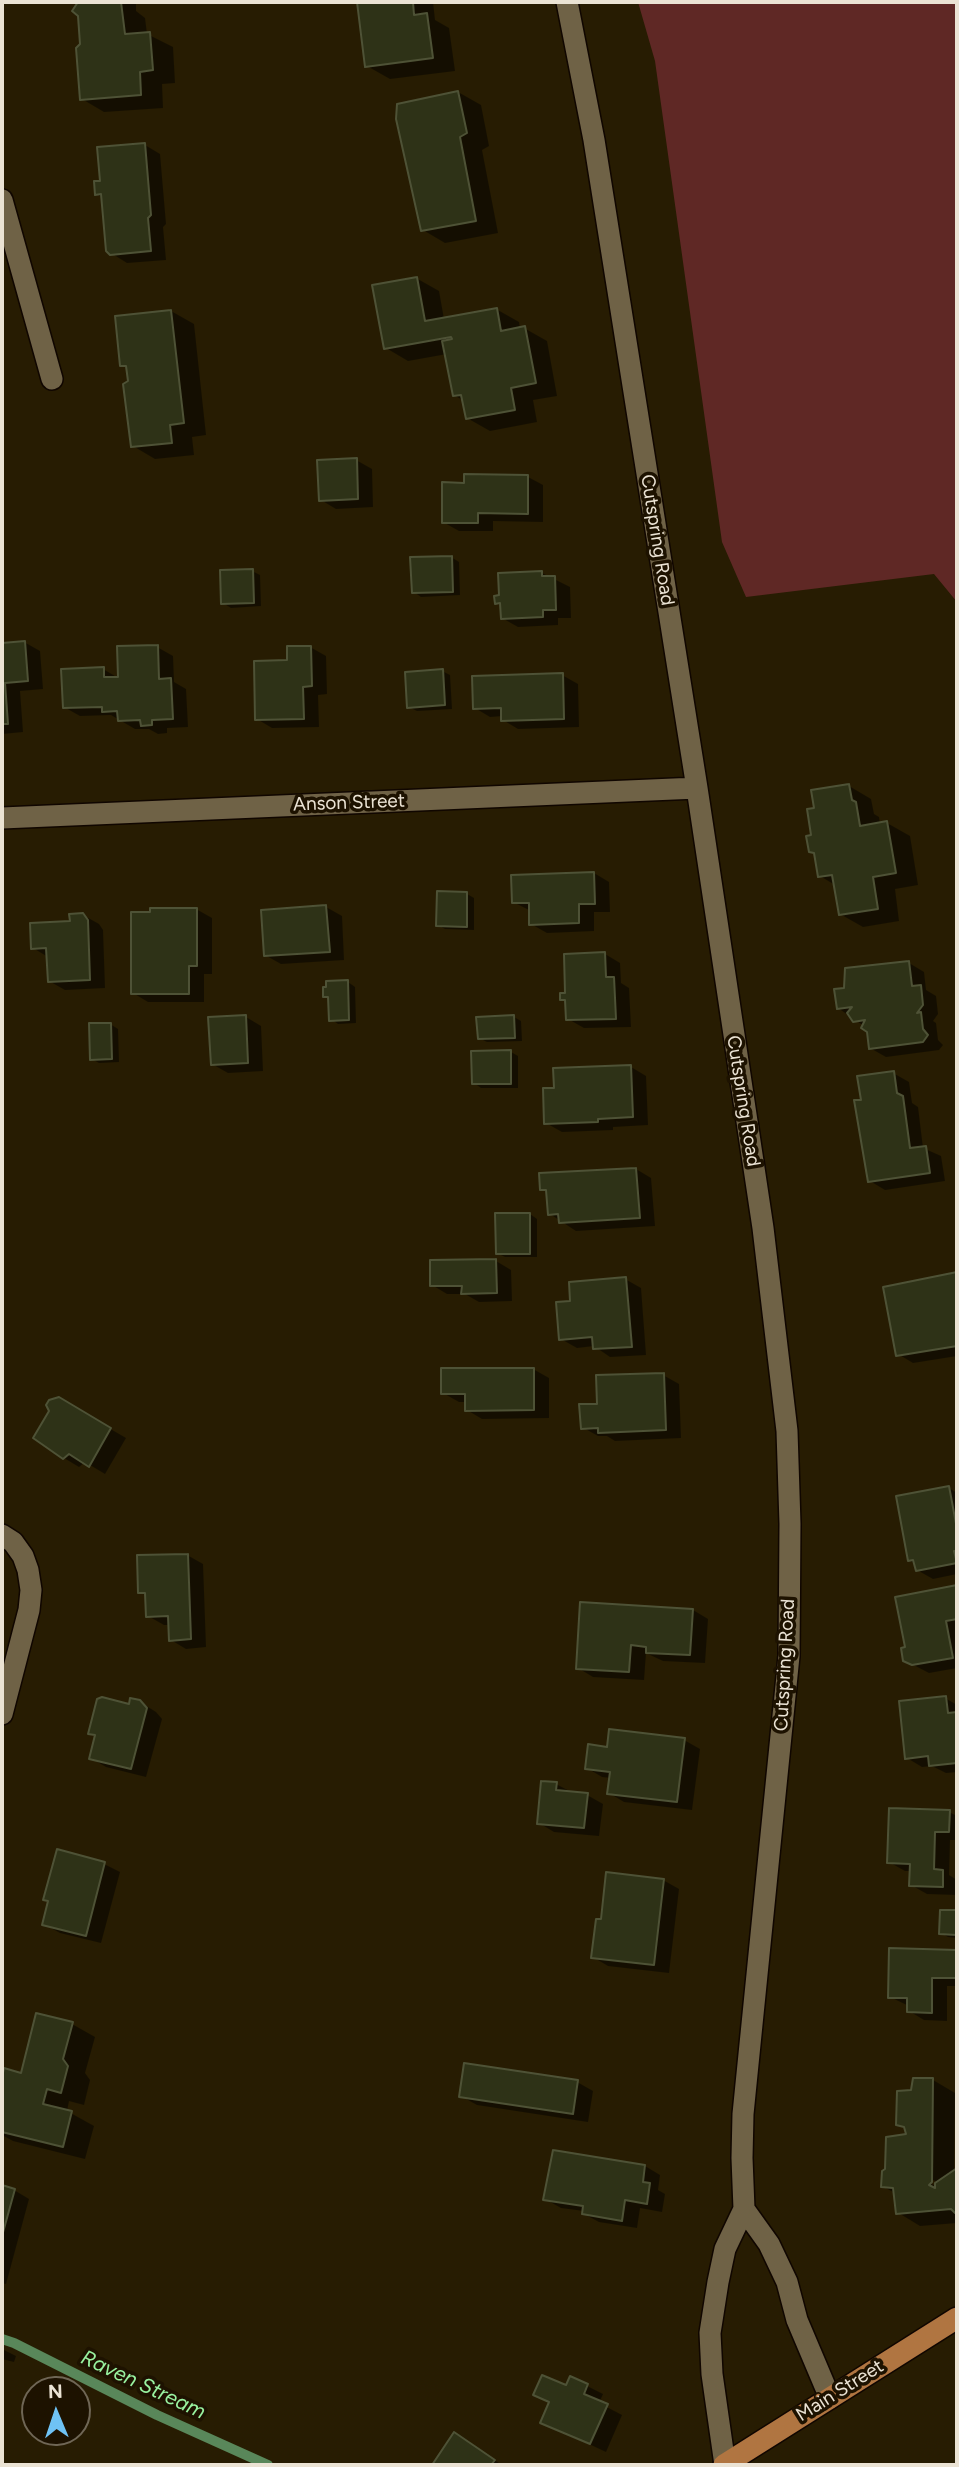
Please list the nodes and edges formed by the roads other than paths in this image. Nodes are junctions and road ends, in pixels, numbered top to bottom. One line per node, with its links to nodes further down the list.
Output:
1 (567, 2): 4 (street, Cutspring Road)
2 (2, 200): 3 (street)
3 (52, 379)
4 (697, 788): 5 (street, Anson Street); 8 (street, Cutspring Road)
5 (2, 818)
6 (2, 1535): 7 (street)
7 (2, 1714)
8 (744, 2209): 10 (street); 11 (street, Cutspring Road)
9 (957, 2318): 10 (main road, Main Street)
10 (830, 2398): 11 (main road, Main Street)
11 (725, 2465)

